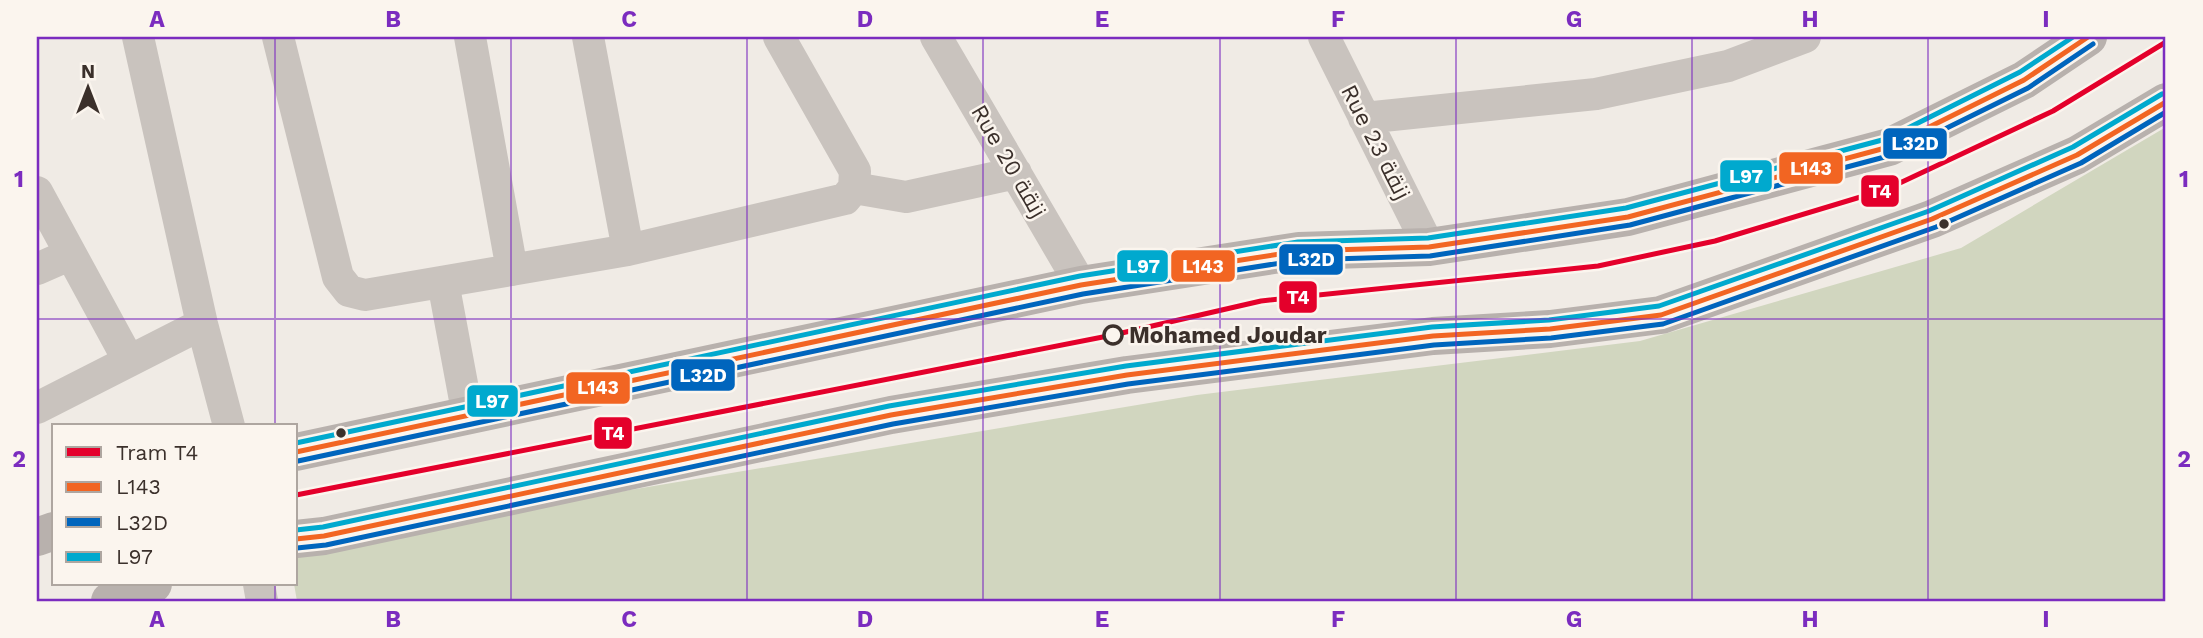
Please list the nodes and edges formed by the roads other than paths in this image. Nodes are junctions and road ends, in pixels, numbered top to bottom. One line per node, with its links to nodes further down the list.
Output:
1 (138, 37): 22 (street)
2 (278, 37): 20 (street)
3 (470, 37): 19 (street)
4 (588, 37): 16 (street)
5 (779, 37): 13 (street)
6 (936, 37): 12 (street, Rue 20 زنقة)
7 (1324, 37): 11 (street, Rue 23 زنقة)
8 (1805, 37): 11 (street)
9 (2088, 37): 15 (main road)
10 (2166, 102): 28 (main road)
11 (1364, 118): 15 (street, Rue 23 زنقة)
12 (1016, 173): 13 (street); 21 (street, Rue 20 زنقة)
13 (854, 188): 16 (street)
14 (37, 192): 17 (street)
15 (1429, 247): 21 (main road)
16 (628, 250): 19 (street)
17 (69, 255): 18 (street); 23 (street)
18 (37, 269)
19 (512, 270): 20 (street)
20 (443, 282): 25 (street)
21 (1082, 285): 25 (main road)
22 (202, 324): 23 (street); 26 (street)
23 (129, 361): 24 (street)
24 (37, 408)
25 (468, 416): 27 (main road)
26 (228, 424)
27 (298, 453)
28 (298, 539)
29 (148, 586): 30 (main road)
30 (110, 601)

